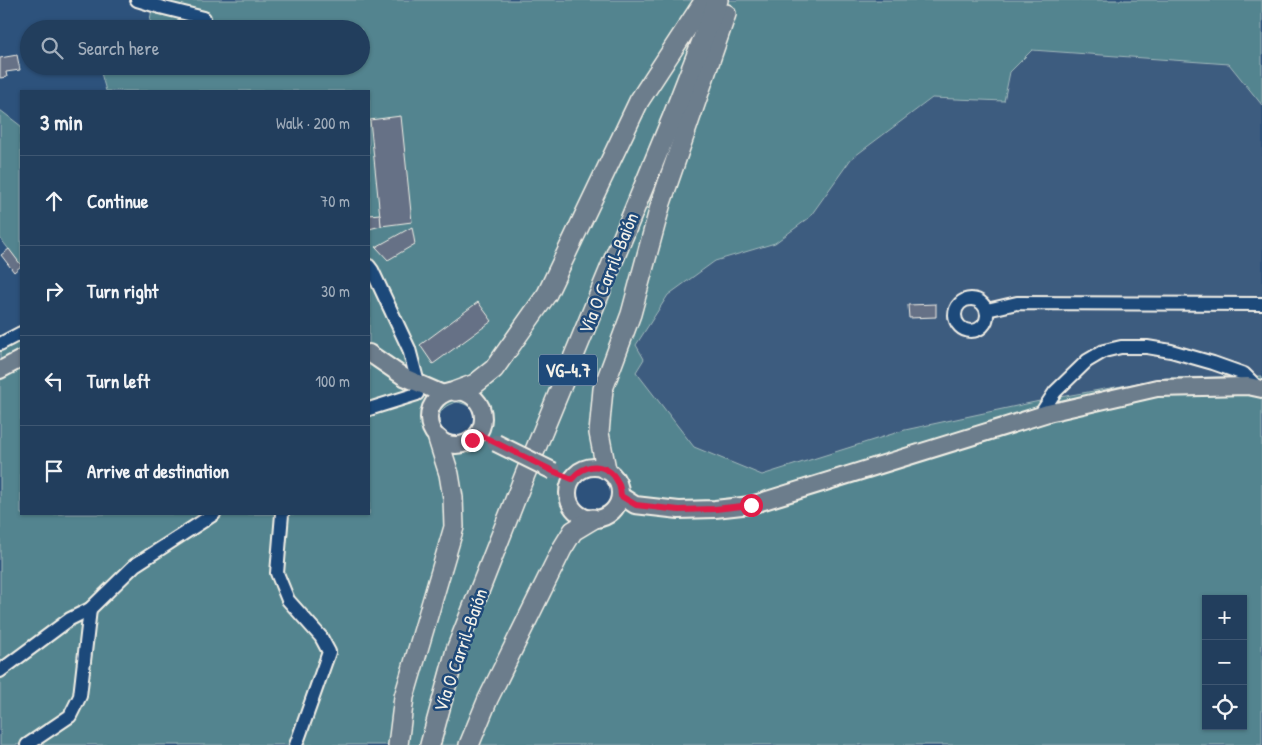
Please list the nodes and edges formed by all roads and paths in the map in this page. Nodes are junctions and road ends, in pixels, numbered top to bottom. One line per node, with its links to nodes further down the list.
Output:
1 (137, 0): 5 (street)
2 (704, 0): 16 (highway)
3 (718, 0): 33 (highway, Vía O Carril-Baión / VG-4.7)
4 (731, 0): 22 (highway)
5 (204, 18)
6 (370, 267): 14 (street)
7 (1262, 304): 8 (street)
8 (986, 310)
9 (20, 334): 10 (street)
10 (0, 344)
11 (370, 354): 14 (main road)
12 (20, 360): 13 (main road)
13 (0, 370)
14 (413, 384): 16 (main road); 17 (street); 19 (main road)
15 (1260, 388): 18 (main road); 18 (street)
16 (450, 393): 19 (main road); 20 (main road)
17 (370, 408)
18 (1040, 415): 24 (main road)
19 (429, 416): 21 (main road)
20 (478, 434): 21 (main road); 23 (main road, bridge)
21 (438, 439): 32 (highway)
22 (606, 469): 23 (main road); 24 (main road)
23 (572, 479): 27 (main road)
24 (621, 496): 27 (main road)
25 (212, 515): 28 (street)
26 (282, 515): 31 (street)
27 (593, 519): 34 (highway)
28 (90, 609): 29 (street); 30 (street)
29 (0, 671)
30 (27, 745)
31 (296, 745)
32 (398, 745)
33 (430, 745)
34 (469, 745)

